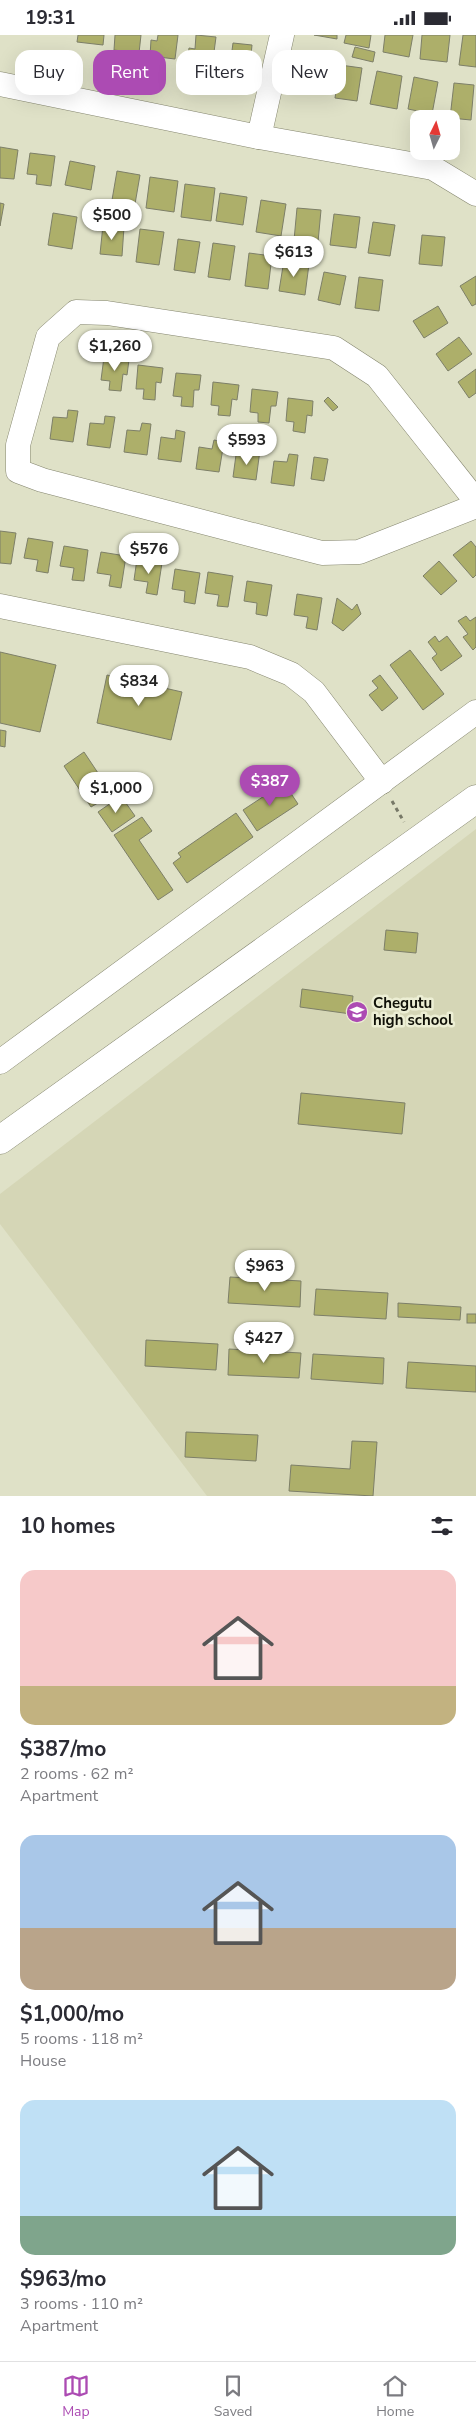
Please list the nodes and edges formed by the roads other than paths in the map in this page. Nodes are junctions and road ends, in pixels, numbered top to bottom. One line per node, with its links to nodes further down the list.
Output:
1 (282, 35): 3 (street)
2 (0, 84): 3 (street)
3 (259, 137): 4 (street)
4 (476, 194)
5 (476, 501): 6 (street)
6 (476, 506)
7 (0, 606): 9 (street)
8 (476, 712): 9 (street)
9 (382, 782): 11 (street)
10 (476, 799): 12 (street)
11 (0, 1062)
12 (0, 1140)

